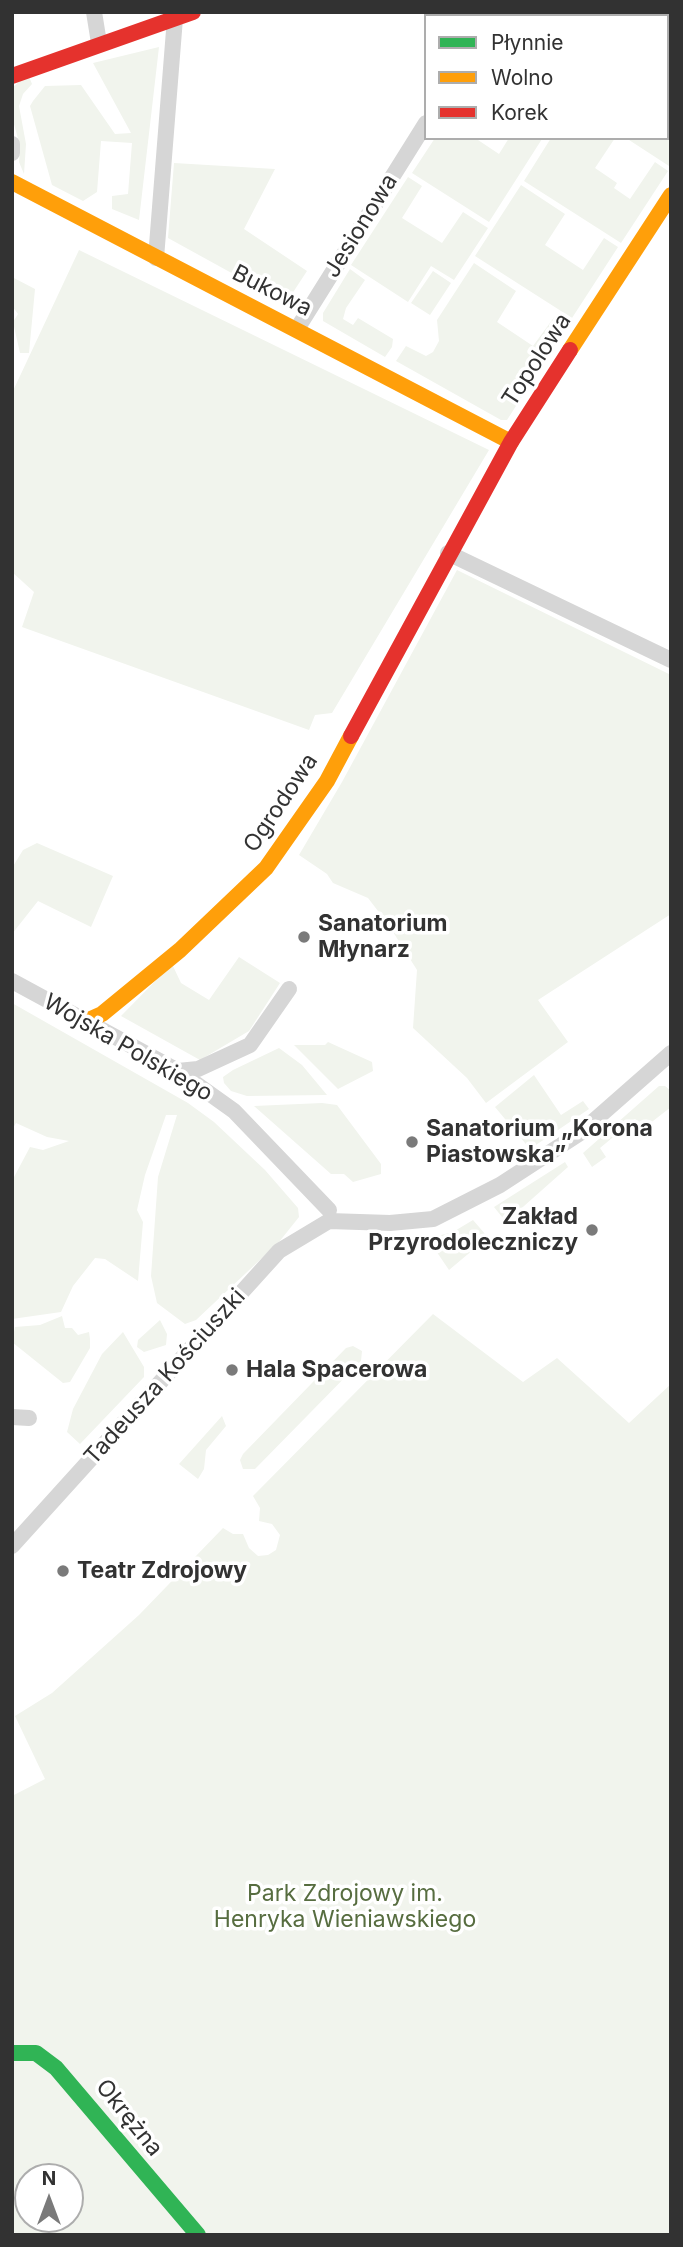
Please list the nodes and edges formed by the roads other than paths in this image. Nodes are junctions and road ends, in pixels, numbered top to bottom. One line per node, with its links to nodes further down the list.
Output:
1 (94, 12): 4 (street)
2 (193, 12): 3 (street)
3 (175, 18): 4 (street); 11 (street)
4 (99, 43): 5 (street)
5 (12, 76)
6 (424, 126): 12 (street, Jesionowa)
7 (12, 144): 8 (street)
8 (12, 153)
9 (12, 182): 11 (street, Bukowa)
10 (671, 195): 13 (street, Topolowa)
11 (156, 258): 12 (street, Bukowa)
12 (297, 329): 13 (street, Bukowa)
13 (511, 442): 14 (street, Topolowa)
14 (448, 553): 15 (street); 18 (street, Ogrodowa)
15 (671, 660)
16 (12, 981): 18 (street, Wojska Polskiego)
17 (289, 989): 20 (street)
18 (84, 1022): 20 (street, Wojska Polskiego)
19 (671, 1053): 21 (street)
20 (178, 1071): 21 (street, Wojska Polskiego)
21 (333, 1217): 24 (street, Tadeusza Kościuszki)
22 (12, 1417): 23 (street)
23 (29, 1418)
24 (12, 1546)
25 (12, 2053): 26 (street, Okrężna)
26 (198, 2235)

